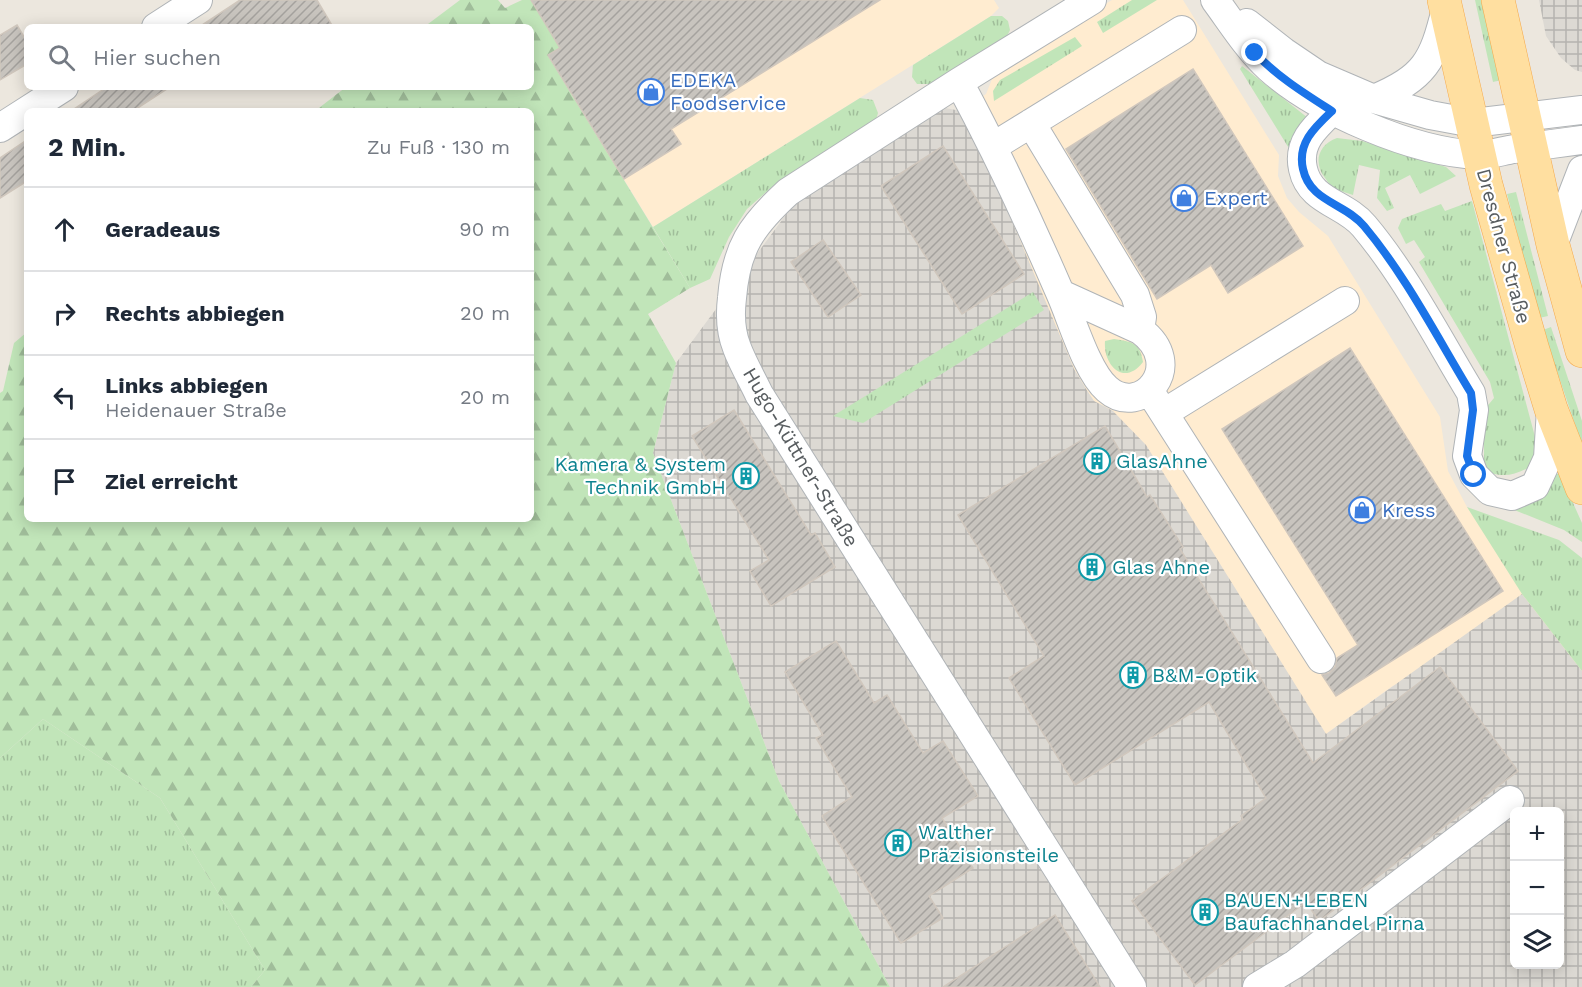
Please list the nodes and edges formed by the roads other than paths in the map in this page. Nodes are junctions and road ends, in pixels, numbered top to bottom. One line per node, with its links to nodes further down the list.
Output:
1 (198, 0): 7 (street)
2 (1092, 0): 9 (street, Hugo-Küttner-Straße)
3 (1215, 0): 14 (street)
4 (1221, 0): 11 (street)
5 (1498, 0): 19 (main road)
6 (1445, 5): 11 (street); 17 (main road, Dresdner Straße)
7 (161, 24)
8 (1182, 30): 16 (street)
9 (959, 82): 21 (street); 35 (street, Hugo-Küttner-Straße)
10 (59, 90): 12 (street)
11 (1374, 99): 17 (street)
12 (31, 108)
13 (1582, 110): 19 (street)
14 (1332, 111): 22 (street); 30 (street)
15 (24, 113): 18 (street)
16 (1031, 123): 21 (street); 27 (street)
17 (1473, 123): 19 (street); 22 (main road, Dresdner Straße)
18 (0, 128)
19 (1528, 131): 20 (street); 22 (street); 24 (main road)
20 (1582, 140)
21 (994, 146): 25 (street)
22 (1480, 155): 30 (main road, Dresdner Straße)
23 (1582, 170): 24 (street)
24 (1553, 245): 28 (main road)
25 (1061, 294): 27 (street); 29 (street)
26 (1345, 301): 31 (street)
27 (1140, 330): 29 (street)
28 (1582, 351)
29 (1149, 390): 31 (street)
30 (1551, 409): 32 (main road, Dresdner Straße)
31 (1164, 414): 33 (street)
32 (1582, 488)
33 (1321, 659)
34 (1510, 800): 36 (street)
35 (1132, 987)
36 (1257, 987)

